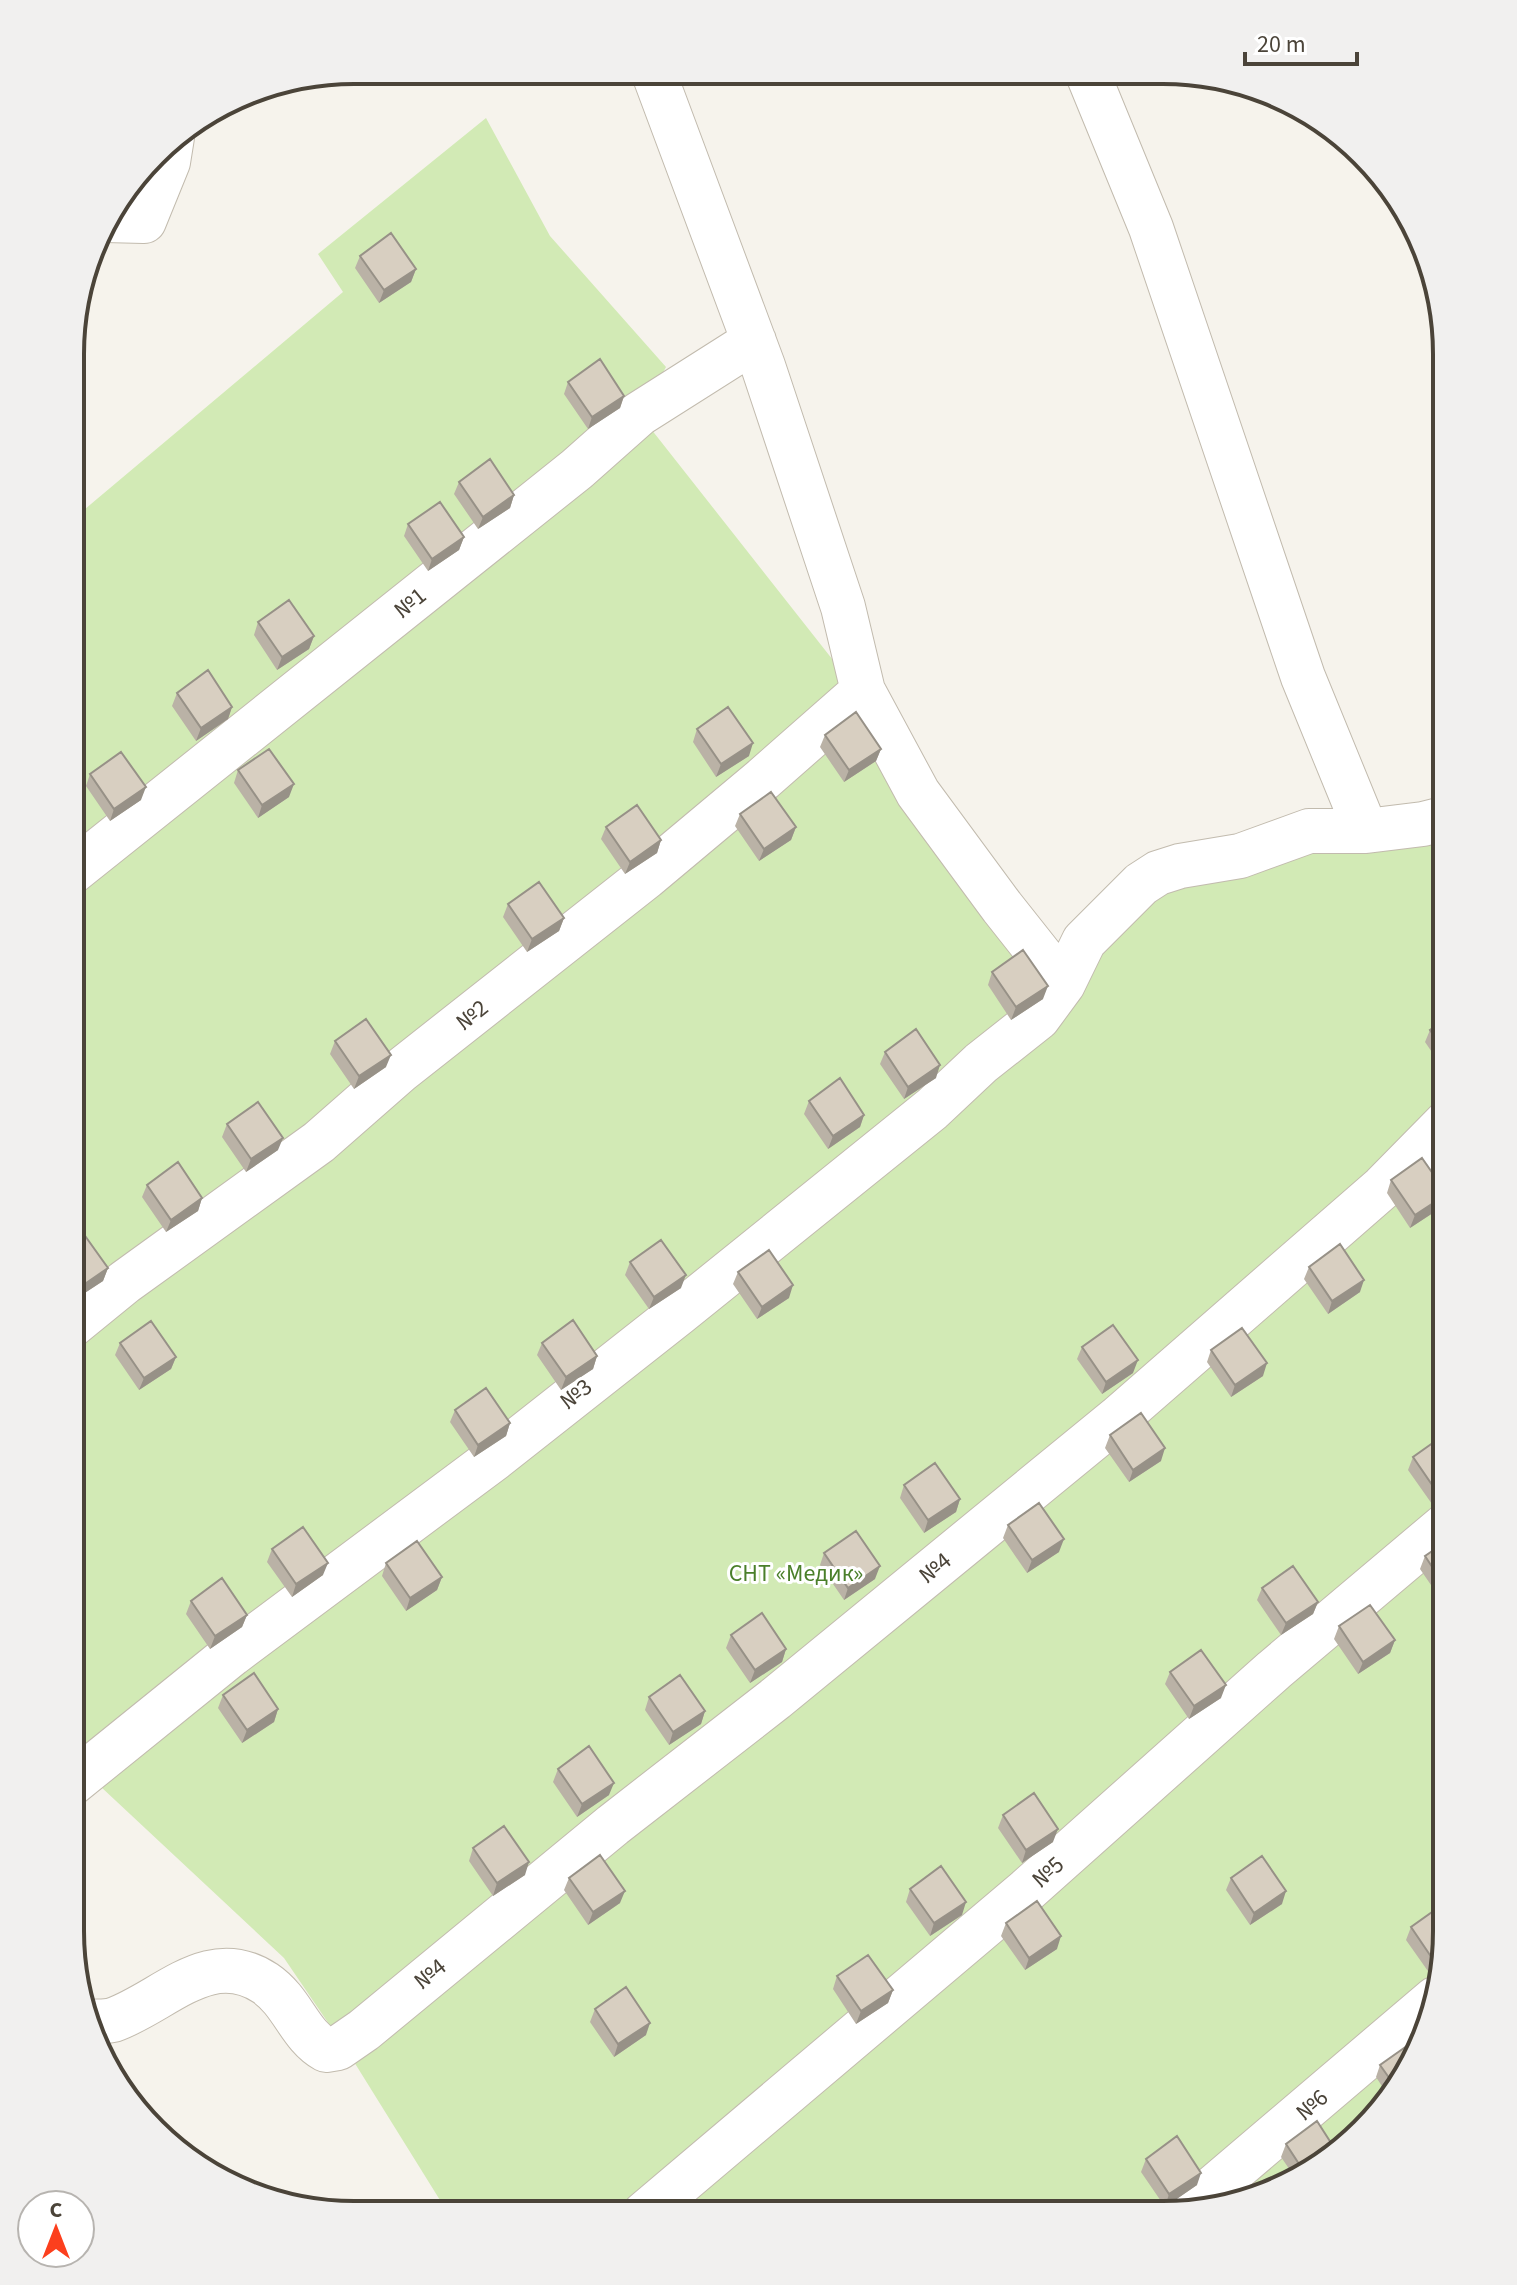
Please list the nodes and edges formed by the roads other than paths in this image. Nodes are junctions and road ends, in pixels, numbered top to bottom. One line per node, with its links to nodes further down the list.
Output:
1 (1092, 84): 8 (street)
2 (658, 85): 5 (street)
3 (169, 158): 4 (street)
4 (119, 220)
5 (754, 341): 6 (street); 9 (street, №1)
6 (863, 691): 10 (street); 12 (street, №2)
7 (1433, 822): 8 (street, №3)
8 (1366, 831): 10 (street, №3)
9 (84, 862)
10 (1060, 988): 14 (street, №3)
11 (1433, 1137): 16 (street, №4)
12 (84, 1315)
13 (1432, 1536): 18 (street, №5)
14 (84, 1773)
15 (1420, 2012): 17 (street, №6)
16 (100, 2021)
17 (1200, 2199)
18 (659, 2201)

